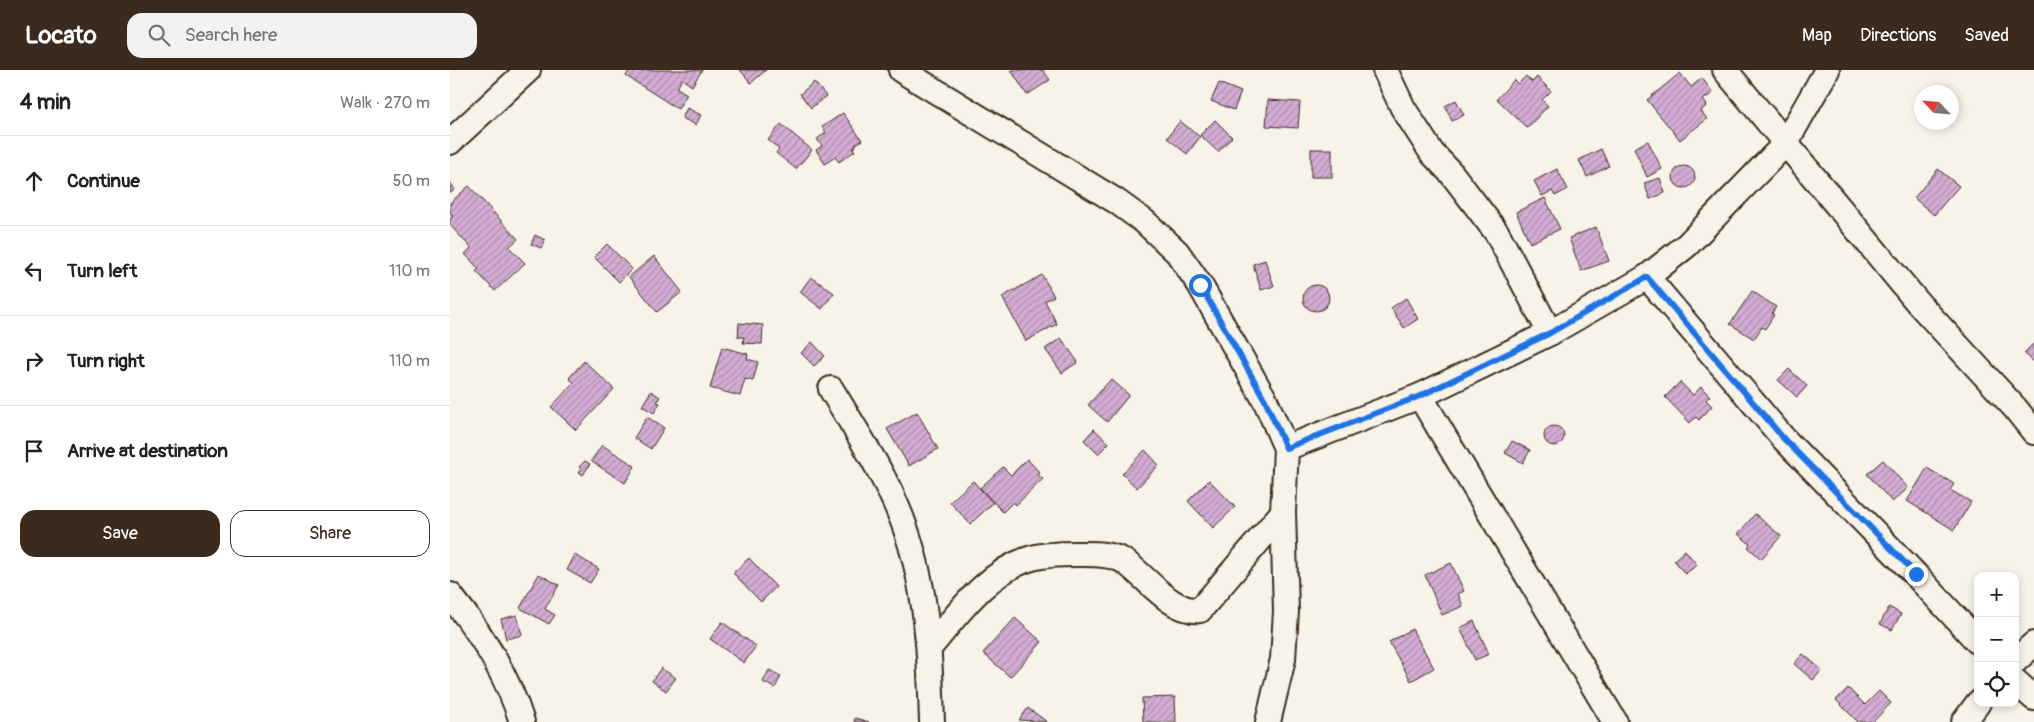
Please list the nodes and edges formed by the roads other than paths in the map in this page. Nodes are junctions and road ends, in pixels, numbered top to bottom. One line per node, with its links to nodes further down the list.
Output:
1 (528, 70): 6 (street)
2 (901, 70): 13 (street)
3 (1385, 70): 9 (street)
4 (1725, 70): 7 (street)
5 (1827, 70): 7 (street)
6 (450, 142)
7 (1784, 144): 8 (street); 12 (street)
8 (1647, 277): 9 (street); 16 (street)
9 (1550, 333): 11 (street)
10 (830, 389): 18 (street)
11 (1420, 396): 13 (street); 26 (street)
12 (2034, 432)
13 (1286, 448): 14 (street)
14 (1283, 512): 18 (street); 25 (street)
15 (450, 596): 23 (street)
16 (1974, 638)
17 (2034, 644): 19 (street)
18 (930, 647): 24 (street)
19 (2019, 657)
20 (2019, 685): 21 (street)
21 (2034, 698)
22 (1975, 707): 27 (street)
23 (522, 722)
24 (932, 722)
25 (1268, 722)
26 (1615, 722)
27 (1964, 722)

